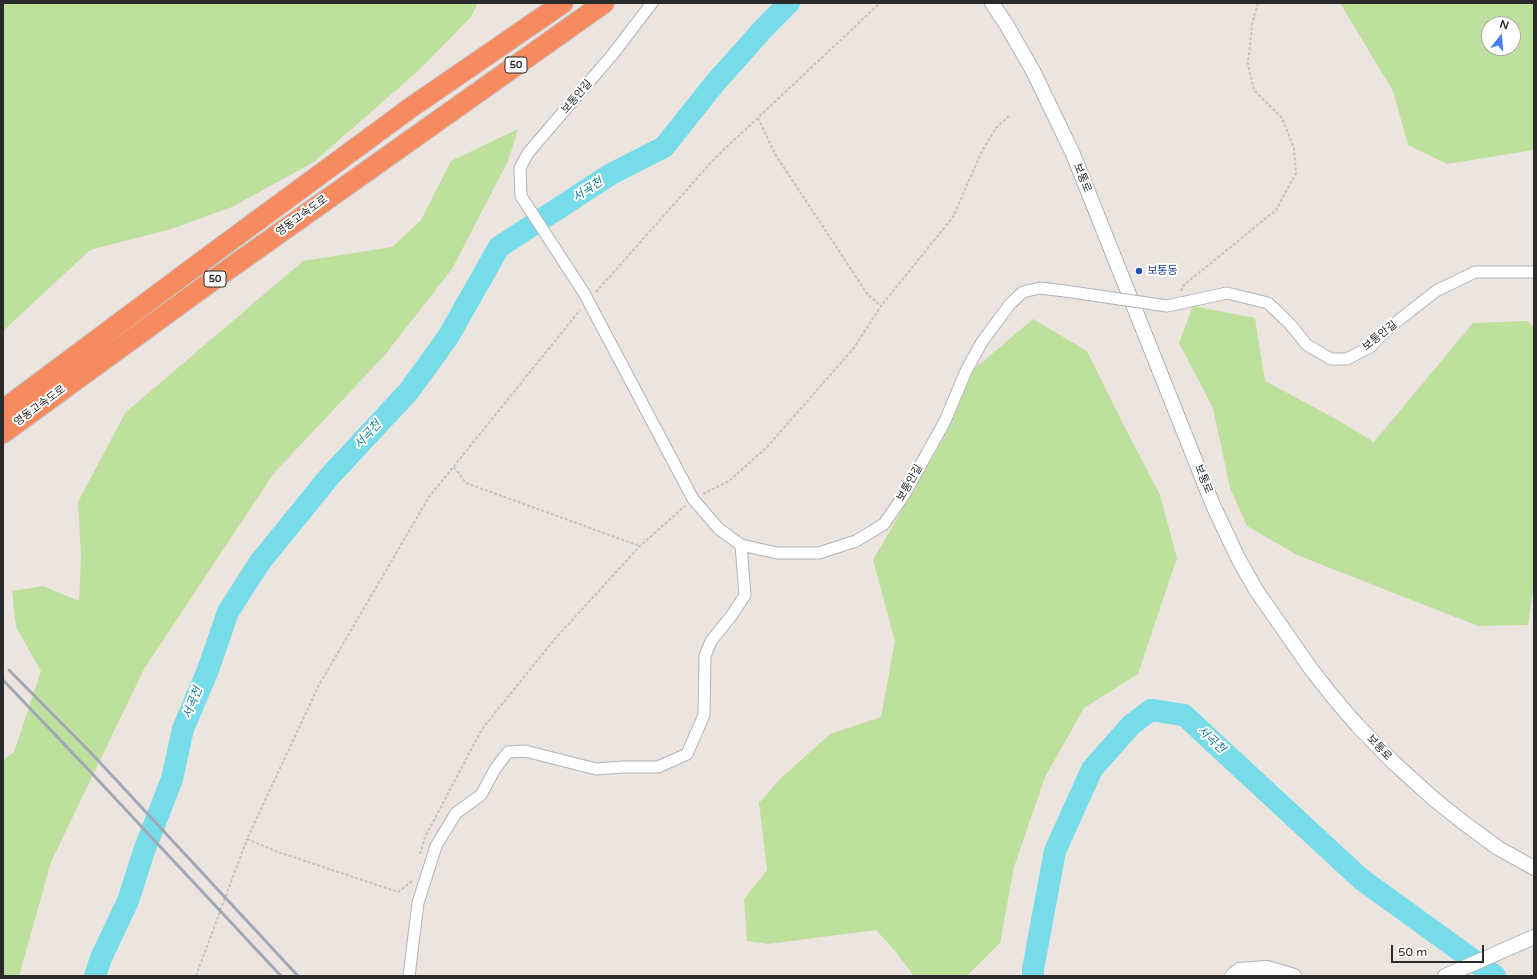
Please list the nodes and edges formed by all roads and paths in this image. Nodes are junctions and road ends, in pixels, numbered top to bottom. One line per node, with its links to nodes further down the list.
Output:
1 (563, 3): 13 (highway, 영동고속도로 / 50)
2 (604, 3): 14 (highway, 영동고속도로 / 50)
3 (652, 3): 10 (street, 보통안길)
4 (880, 3): 8 (path)
5 (992, 3): 21 (street, 보통로)
6 (1258, 3): 11 (path)
7 (1010, 114): 12 (path)
8 (758, 118): 10 (path); 12 (path)
9 (1534, 272): 11 (street, 보통안길)
10 (586, 297): 15 (path); 16 (street, 보통안길)
11 (1172, 304): 17 (street, 보통안길, bridge)
12 (881, 306): 16 (path)
13 (3, 410)
14 (3, 433)
15 (454, 467): 18 (path); 19 (path)
16 (693, 499): 17 (street, 보통안길); 18 (path)
17 (741, 545): 25 (street)
18 (640, 546): 20 (path)
19 (247, 839): 22 (path); 24 (path)
20 (418, 860)
21 (1534, 868)
22 (413, 875)
23 (1534, 937): 28 (street)
24 (196, 976)
25 (409, 976)
26 (1232, 976): 27 (street)
27 (1294, 976)
28 (1445, 976)

